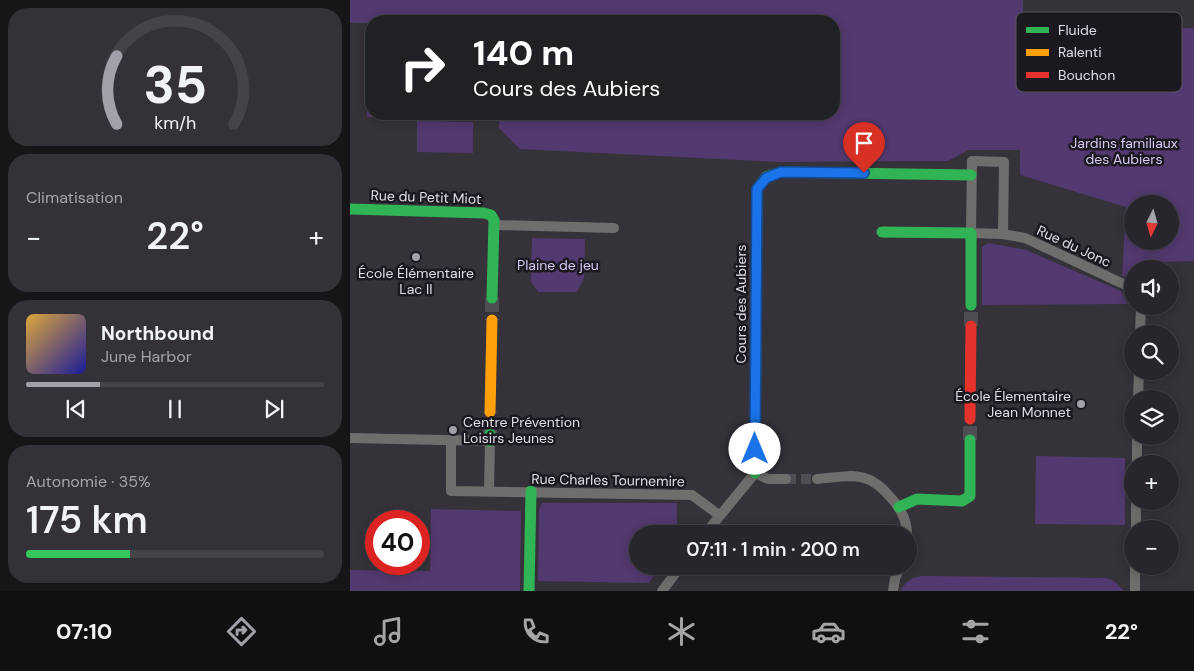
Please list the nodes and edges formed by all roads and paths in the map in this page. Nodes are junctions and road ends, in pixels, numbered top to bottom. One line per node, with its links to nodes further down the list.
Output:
1 (971, 175): 6 (street); 7 (street); 18 (street, Cours des Aubiers)
2 (350, 209): 3 (street, Rue du Petit Miot)
3 (494, 225): 4 (street); 9 (street)
4 (614, 228)
5 (882, 232): 6 (street)
6 (971, 233): 7 (street, Rue du Jonc); 10 (street)
7 (1003, 234): 8 (street, Rue du Jonc)
8 (1124, 284)
9 (492, 298)
10 (971, 305)
11 (492, 320): 13 (street)
12 (971, 326): 14 (street)
13 (490, 412)
14 (970, 419)
15 (350, 438): 16 (street)
16 (451, 440): 21 (street, Rue Charles Tournemire); 21 (street)
17 (970, 440): 23 (street)
18 (755, 473): 19 (street); 24 (street)
19 (786, 479)
20 (818, 479): 23 (street)
21 (489, 491): 22 (street, Rue Charles Tournemire)
22 (531, 492): 24 (street, Rue Charles Tournemire); 30 (street)
23 (899, 507): 26 (street)
24 (719, 515): 25 (street)
25 (712, 525)
26 (907, 525)
27 (674, 575): 31 (street)
28 (897, 575): 32 (street)
29 (1135, 575): 33 (street)
30 (529, 591)
31 (662, 591)
32 (892, 591)
33 (1135, 591)

